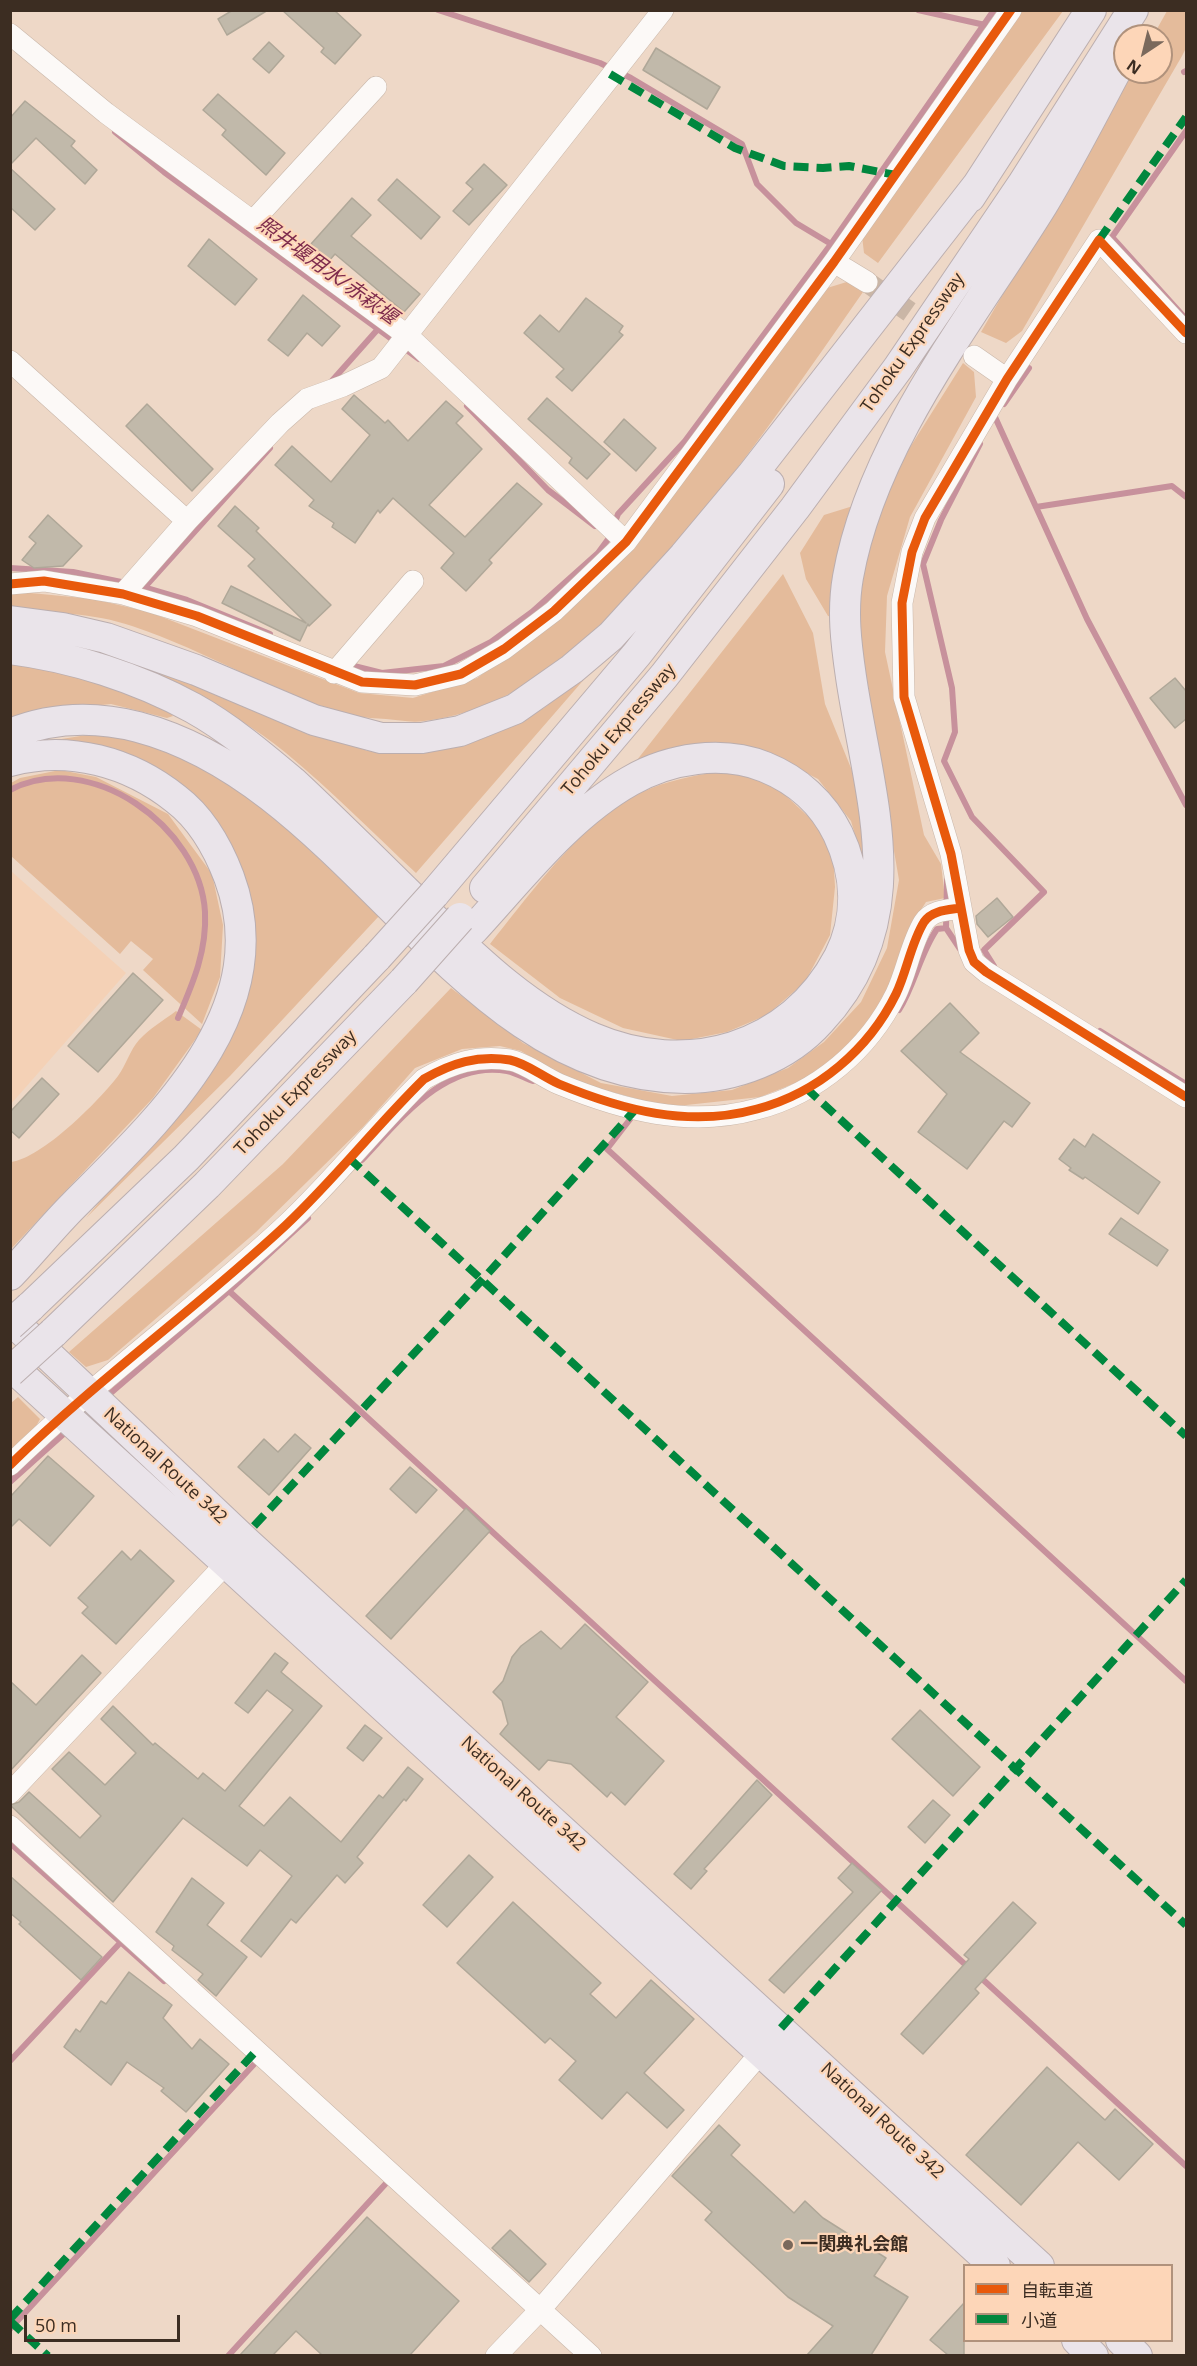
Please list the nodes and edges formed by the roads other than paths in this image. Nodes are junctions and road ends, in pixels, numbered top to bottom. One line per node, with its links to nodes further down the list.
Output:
1 (663, 10): 15 (street)
2 (1011, 10): 12 (street)
3 (1091, 10): 10 (highway, Tohoku Expressway)
4 (1133, 10): 30 (highway, Tohoku Expressway)
5 (1148, 10): 6 (highway)
6 (1141, 24)
7 (10, 34): 11 (street)
8 (1113, 76): 27 (highway)
9 (376, 87): 11 (street)
10 (980, 182): 24 (highway); 33 (highway, Tohoku Expressway, bridge)
11 (253, 221): 15 (street)
12 (834, 262): 13 (street); 20 (street)
13 (867, 282)
14 (1186, 333): 18 (street)
15 (408, 336): 19 (street); 20 (street)
16 (974, 356): 18 (street)
17 (10, 361): 19 (street)
18 (1007, 379): 29 (street)
19 (187, 521): 23 (street)
20 (627, 542): 26 (street)
21 (413, 581): 26 (street)
22 (10, 584): 23 (street)
23 (123, 594): 26 (street)
24 (10, 621)
25 (10, 650): 30 (highway)
26 (334, 673)
27 (10, 734)
28 (10, 761): 32 (highway)
29 (961, 908): 31 (street); 36 (street)
30 (467, 924): 35 (highway, Tohoku Expressway, bridge)
31 (1186, 1097)
32 (10, 1275)
33 (17, 1317): 36 (highway, National Route 342)
34 (10, 1365): 37 (highway, National Route 342)
35 (10, 1372)
36 (87, 1392): 37 (street); 39 (highway, National Route 342)
37 (64, 1413): 38 (street); 40 (highway, National Route 342)
38 (10, 1465)
39 (246, 1542): 40 (street); 43 (highway, National Route 342)
40 (226, 1563): 41 (street); 44 (highway, National Route 342)
41 (10, 1793)
42 (10, 1826): 47 (street)
43 (781, 2028): 44 (street); 46 (highway, National Route 342)
44 (763, 2052): 45 (highway, National Route 342); 47 (street)
45 (994, 2264)
46 (1038, 2264)
47 (540, 2310): 50 (street); 51 (street)
48 (1079, 2342): 52 (highway)
49 (1123, 2342): 53 (highway)
50 (496, 2355)
51 (591, 2355)
52 (1093, 2355)
53 (1137, 2355)

